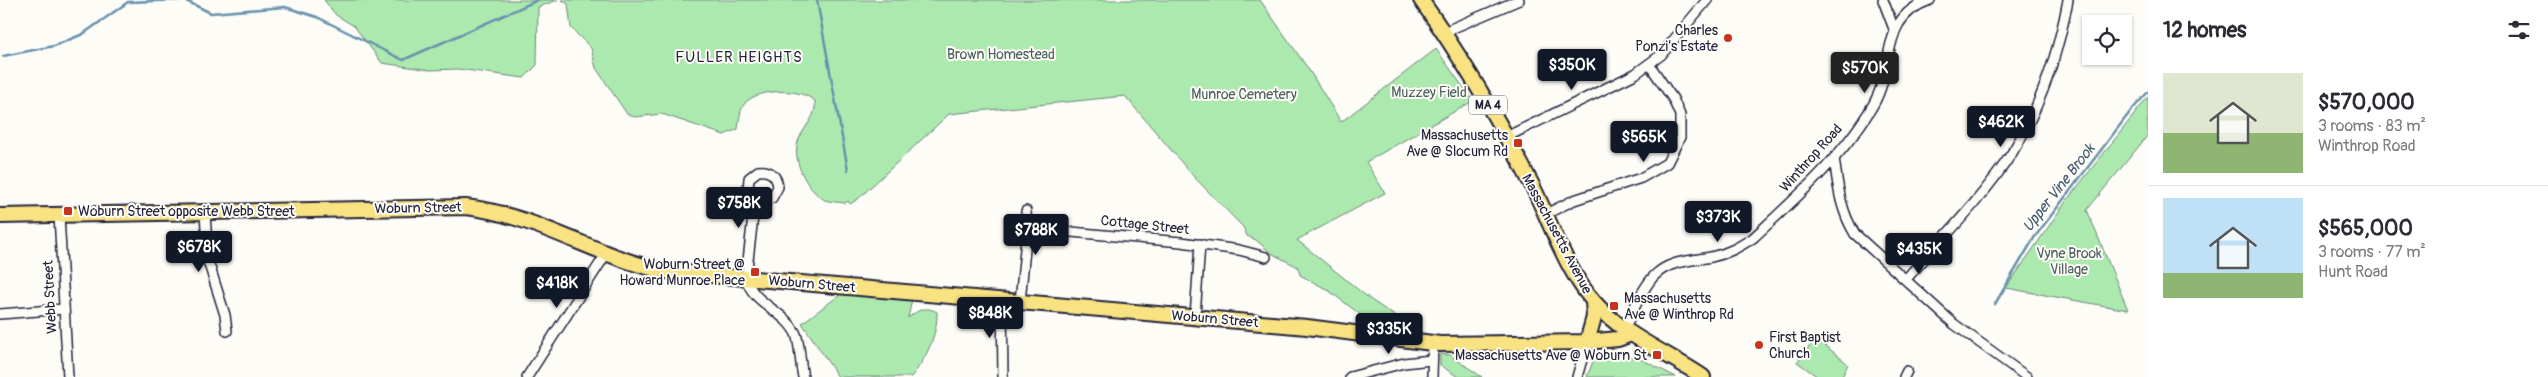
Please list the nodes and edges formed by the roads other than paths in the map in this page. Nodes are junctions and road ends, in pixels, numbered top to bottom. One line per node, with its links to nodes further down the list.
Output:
1 (1421, 0): 8 (main road, Massachusetts Avenue / MA 4)
2 (1519, 0): 8 (street)
3 (1707, 0): 9 (street)
4 (1883, 0): 7 (street)
5 (1930, 0): 7 (street)
6 (2068, 0): 23 (street)
7 (1894, 29): 11 (street, Winthrop Road)
8 (1445, 35): 10 (main road, Massachusetts Avenue / MA 4)
9 (1649, 64): 10 (street); 15 (street)
10 (1506, 137): 15 (main road, Massachusetts Avenue / MA 4)
11 (1834, 158): 23 (street); 31 (street, Winthrop Road)
12 (755, 199): 22 (street)
13 (1026, 210): 18 (street)
14 (205, 213): 16 (main road, Woburn Street); 20 (main road, Woburn Street); 30 (street)
15 (1546, 214): 25 (main road, Massachusetts Avenue / MA 4)
16 (60, 215): 17 (main road, Woburn Street); 27 (street, Webb Street)
17 (0, 216)
18 (1027, 228): 19 (street, Cottage Street); 26 (street)
19 (1200, 244): 21 (street, Cottage Street); 29 (street, Cottage Street)
20 (606, 254): 22 (main road, Woburn Street); 36 (street)
21 (1266, 257)
22 (746, 278): 24 (main road, Woburn Street); 37 (street)
23 (1906, 279): 43 (street)
24 (1002, 300): 26 (main road, Woburn Street); 38 (street)
25 (1593, 301): 31 (main road, Massachusetts Avenue / MA 4); 32 (main road)
26 (1020, 302): 29 (main road, Woburn Street)
27 (64, 309): 28 (street); 35 (street, Webb Street)
28 (0, 314)
29 (1195, 317): 33 (main road, Woburn Street)
30 (227, 331)
31 (1627, 331): 32 (main road, Woburn Street); 42 (main road, Massachusetts Avenue / MA 4)
32 (1587, 342): 33 (main road, Woburn Street); 41 (street)
33 (1433, 343): 34 (street)
34 (1431, 360): 39 (street); 40 (street)
35 (68, 377)
36 (528, 377)
37 (804, 377)
38 (1004, 377)
39 (1350, 377)
40 (1432, 377)
41 (1577, 377)
42 (1703, 377)
43 (2027, 377)

